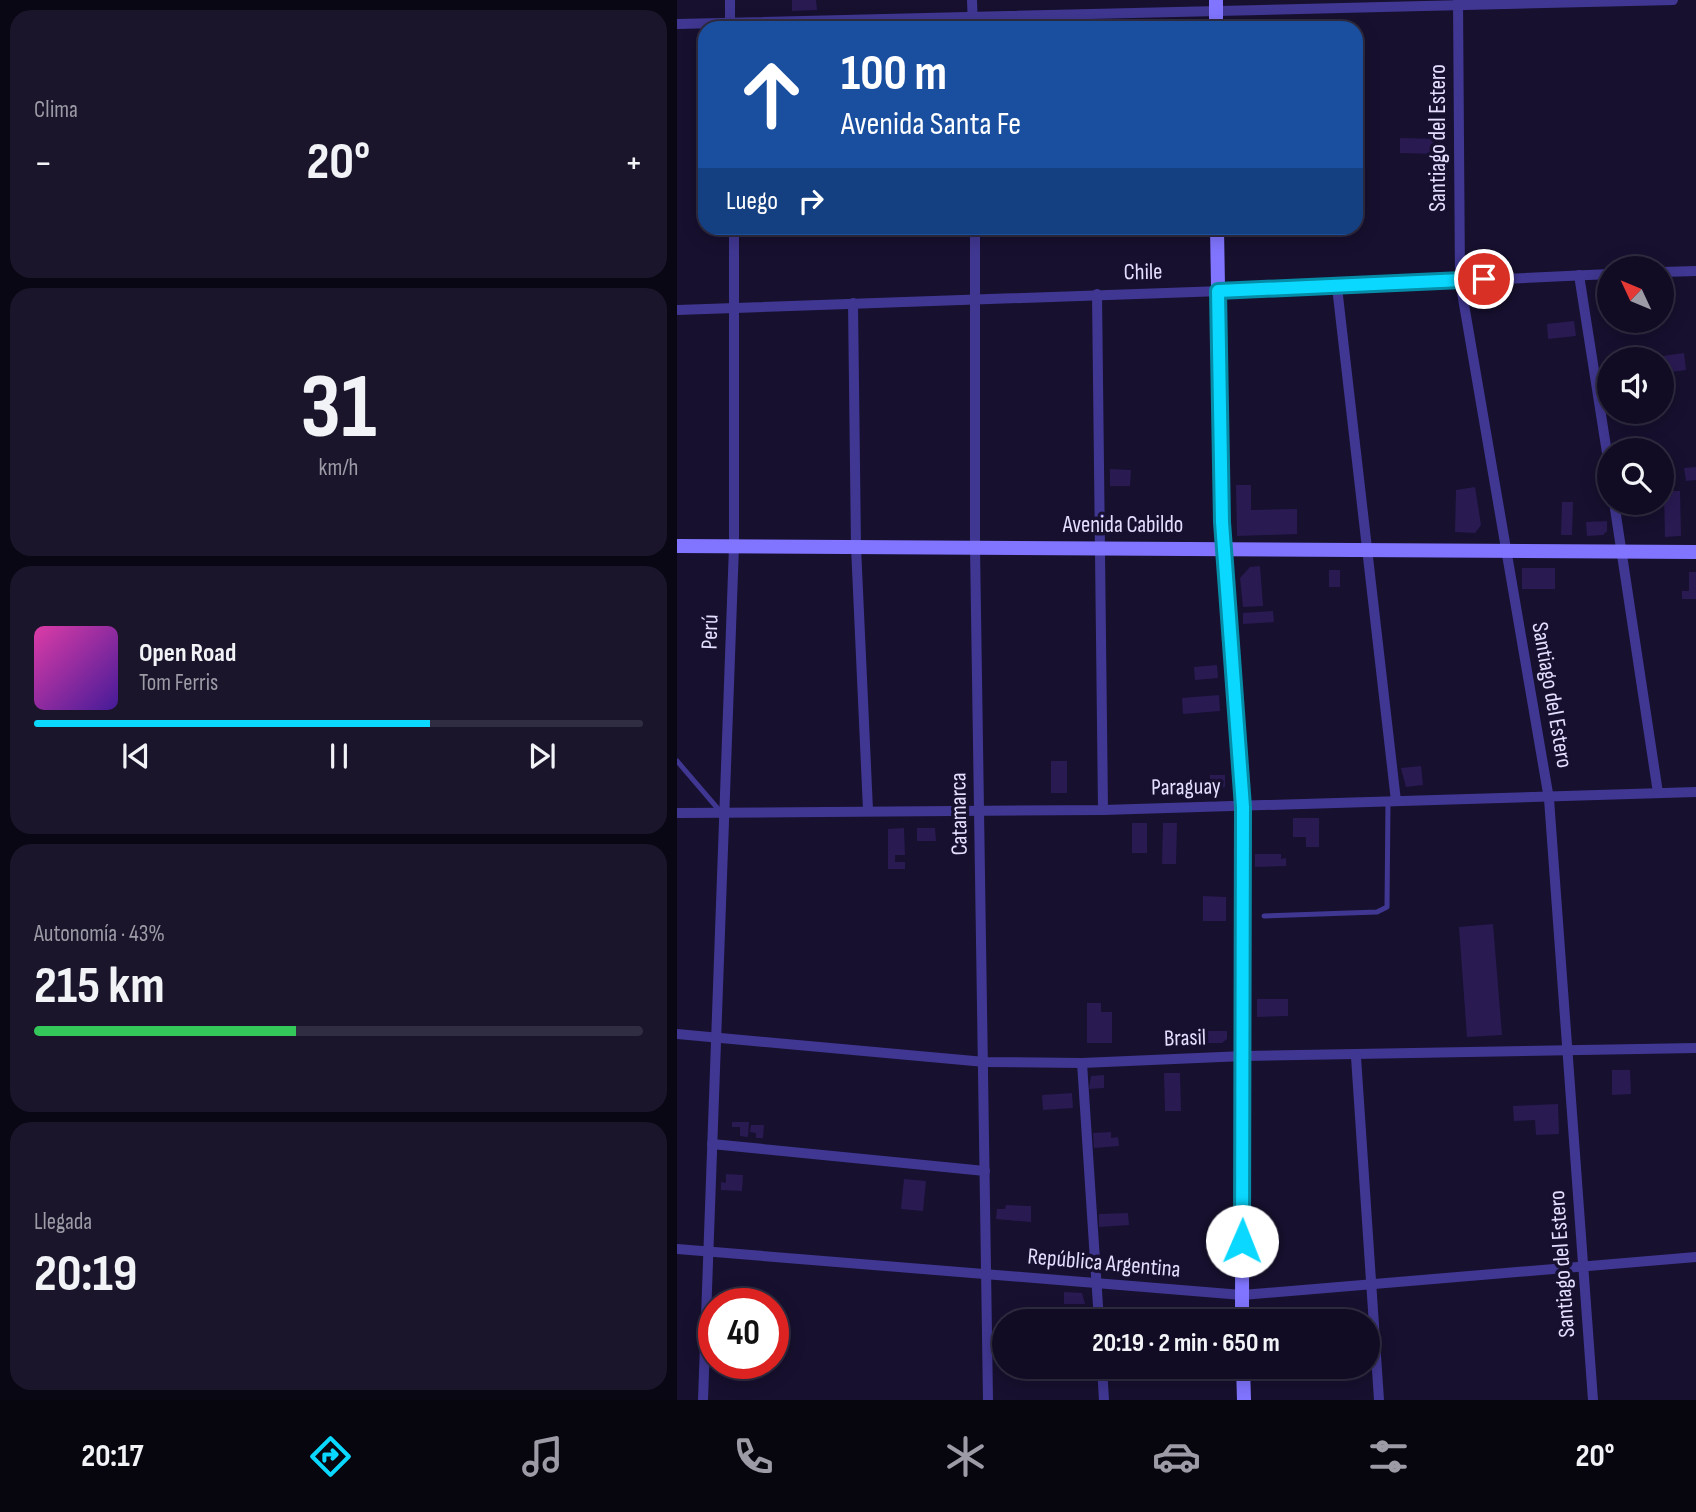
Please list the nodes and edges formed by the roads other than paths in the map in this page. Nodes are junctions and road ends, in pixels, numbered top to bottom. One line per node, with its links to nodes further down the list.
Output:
1 (730, 0): 6 (street)
2 (972, 0): 7 (street)
3 (1673, 0): 4 (street)
4 (1458, 2): 5 (street); 18 (street, Santiago del Estero)
5 (1216, 6): 8 (street)
6 (730, 21)
7 (973, 21)
8 (1014, 21)
9 (677, 24): 10 (street)
10 (698, 24)
11 (734, 235): 24 (street, Perú)
12 (975, 235): 22 (street, Catamarca)
13 (1217, 235): 20 (street)
14 (1696, 271): 15 (street)
15 (1675, 272)
16 (1597, 274): 17 (street, Chile)
17 (1579, 275): 18 (street, Chile); 26 (street)
18 (1460, 281): 19 (street, Chile); 35 (street, Santiago del Estero)
19 (1337, 287): 20 (street, Chile); 34 (street)
20 (1218, 291): 21 (street, Chile); 33 (street)
21 (1097, 294): 22 (street, Chile); 32 (street)
22 (975, 298): 23 (street, Chile); 31 (street, Catamarca)
23 (853, 303): 24 (street, Chile); 30 (street)
24 (736, 308): 25 (street, Chile); 29 (street, Perú)
25 (677, 310)
26 (1605, 438)
27 (1616, 515): 36 (street)
28 (677, 546): 29 (street, Avenida Cabildo)
29 (734, 546): 30 (street, Avenida Cabildo); 48 (street, Perú)
30 (856, 547): 31 (street, Avenida Cabildo); 44 (street)
31 (975, 547): 32 (street, Avenida Cabildo); 46 (street, Catamarca)
32 (1100, 548): 33 (street, Avenida Cabildo); 45 (street)
33 (1224, 548): 34 (street, Avenida Cabildo); 43 (street)
34 (1369, 548): 35 (street, Avenida Cabildo); 42 (street)
35 (1504, 549): 36 (street, Avenida Cabildo); 41 (street, Santiago del Estero)
36 (1622, 552): 37 (street, Avenida Cabildo); 40 (street)
37 (1696, 552)
38 (677, 761): 48 (lane)
39 (1696, 792): 40 (street, Paraguay)
40 (1658, 793): 41 (street, Paraguay)
41 (1549, 799): 42 (street, Paraguay); 53 (street, Santiago del Estero)
42 (1392, 802): 43 (street, Paraguay); 49 (lane)
43 (1243, 807): 45 (street, Paraguay); 54 (street)
44 (868, 810): 46 (street, Paraguay); 48 (street, Paraguay)
45 (1103, 810): 46 (street, Paraguay)
46 (980, 811): 56 (street, Catamarca)
47 (677, 813): 48 (street, Paraguay)
48 (724, 815): 51 (street, Perú)
49 (1264, 916)
50 (677, 1034): 51 (street, Brasil)
51 (716, 1038): 56 (street, Brasil); 58 (street, Perú)
52 (1696, 1048): 53 (street, Brasil)
53 (1568, 1050): 55 (street, Brasil); 63 (street, Santiago del Estero)
54 (1244, 1056): 55 (street, Brasil); 57 (street, Brasil); 67 (street)
55 (1356, 1057): 66 (street)
56 (985, 1062): 57 (street, Brasil); 59 (street, Catamarca)
57 (1082, 1063): 65 (street)
58 (712, 1144): 59 (street); 61 (street, Perú)
59 (985, 1171): 64 (street, Catamarca)
60 (677, 1249): 61 (street, República Argentina)
61 (709, 1252): 64 (street, República Argentina); 72 (street, Perú)
62 (1696, 1257): 63 (street, República Argentina)
63 (1583, 1266): 66 (street, República Argentina); 77 (street, Santiago del Estero)
64 (986, 1274): 65 (street, República Argentina); 73 (street, Catamarca)
65 (1097, 1284): 67 (street, República Argentina); 68 (street)
66 (1371, 1285): 67 (street, República Argentina); 76 (street)
67 (1242, 1295): 69 (street)
68 (1098, 1309)
69 (1242, 1309)
70 (1103, 1379): 74 (street)
71 (1243, 1379): 75 (street)
72 (703, 1400)
73 (988, 1400)
74 (1104, 1400)
75 (1244, 1400)
76 (1379, 1400)
77 (1593, 1400)

